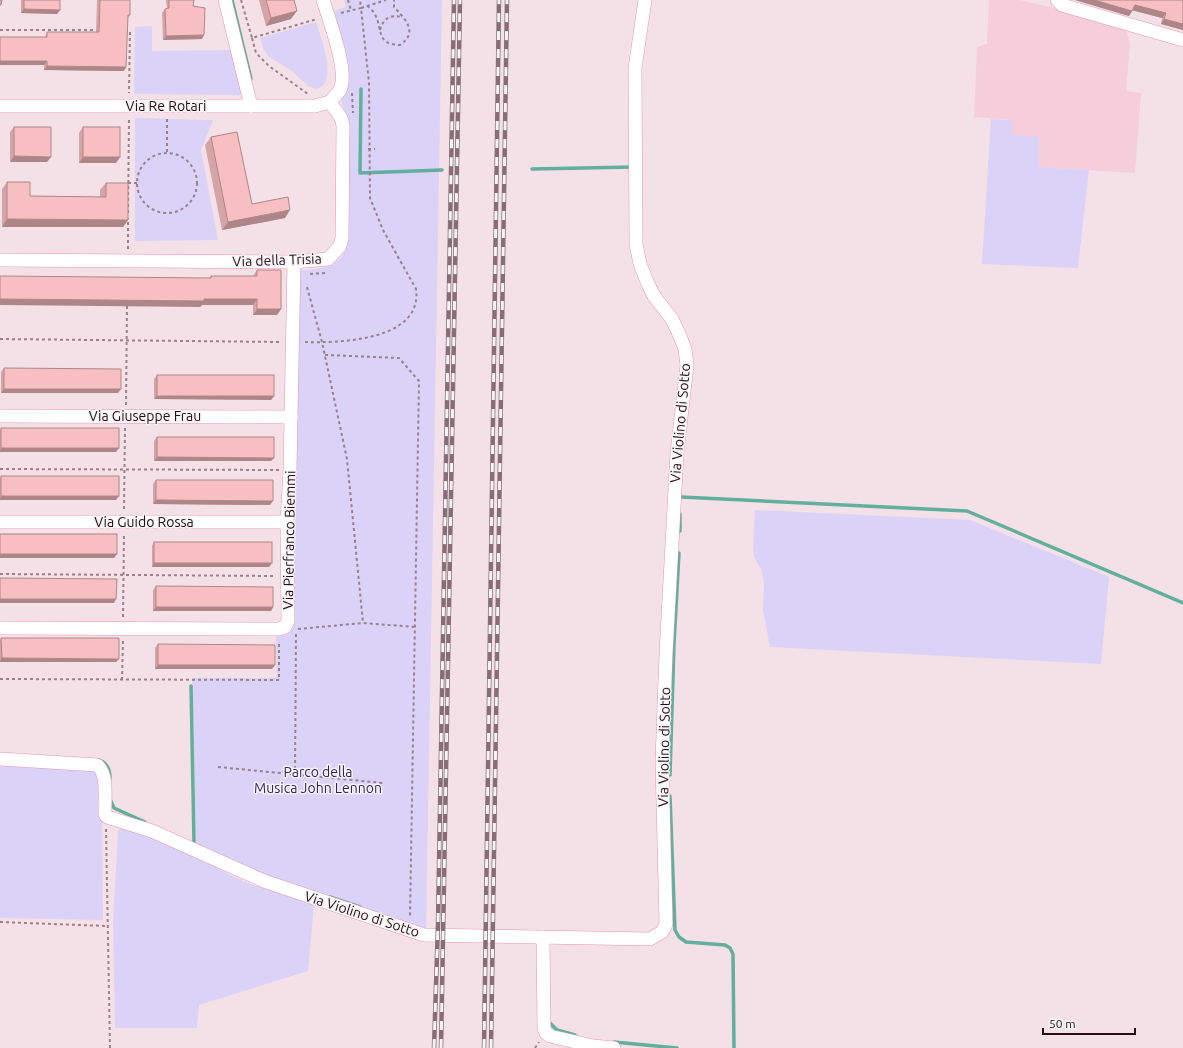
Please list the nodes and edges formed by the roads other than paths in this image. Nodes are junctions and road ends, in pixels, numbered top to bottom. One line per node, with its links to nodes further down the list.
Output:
1 (225, 0): 8 (street)
2 (323, 0): 6 (street)
3 (645, 0): 17 (street, Via Violino di Sotto)
4 (1057, 0): 5 (street)
5 (1183, 40)
6 (327, 104): 8 (street, Via Re Rotari); 10 (street, Via della Trisia)
7 (0, 106): 8 (street, Via Re Rotari)
8 (251, 106)
9 (0, 260): 10 (street, Via della Trisia)
10 (294, 262): 12 (street, Via Pierfranco Biemmi)
11 (0, 416): 12 (street, Via Giuseppe Frau)
12 (291, 417): 14 (street, Via Pierfranco Biemmi)
13 (0, 522): 14 (street, Via Guido Rossa)
14 (287, 522): 15 (street, Via Pierfranco Biemmi)
15 (0, 628)
16 (0, 759): 17 (street, Via Violino di Sotto)
17 (543, 937): 18 (street)
18 (614, 1048)

